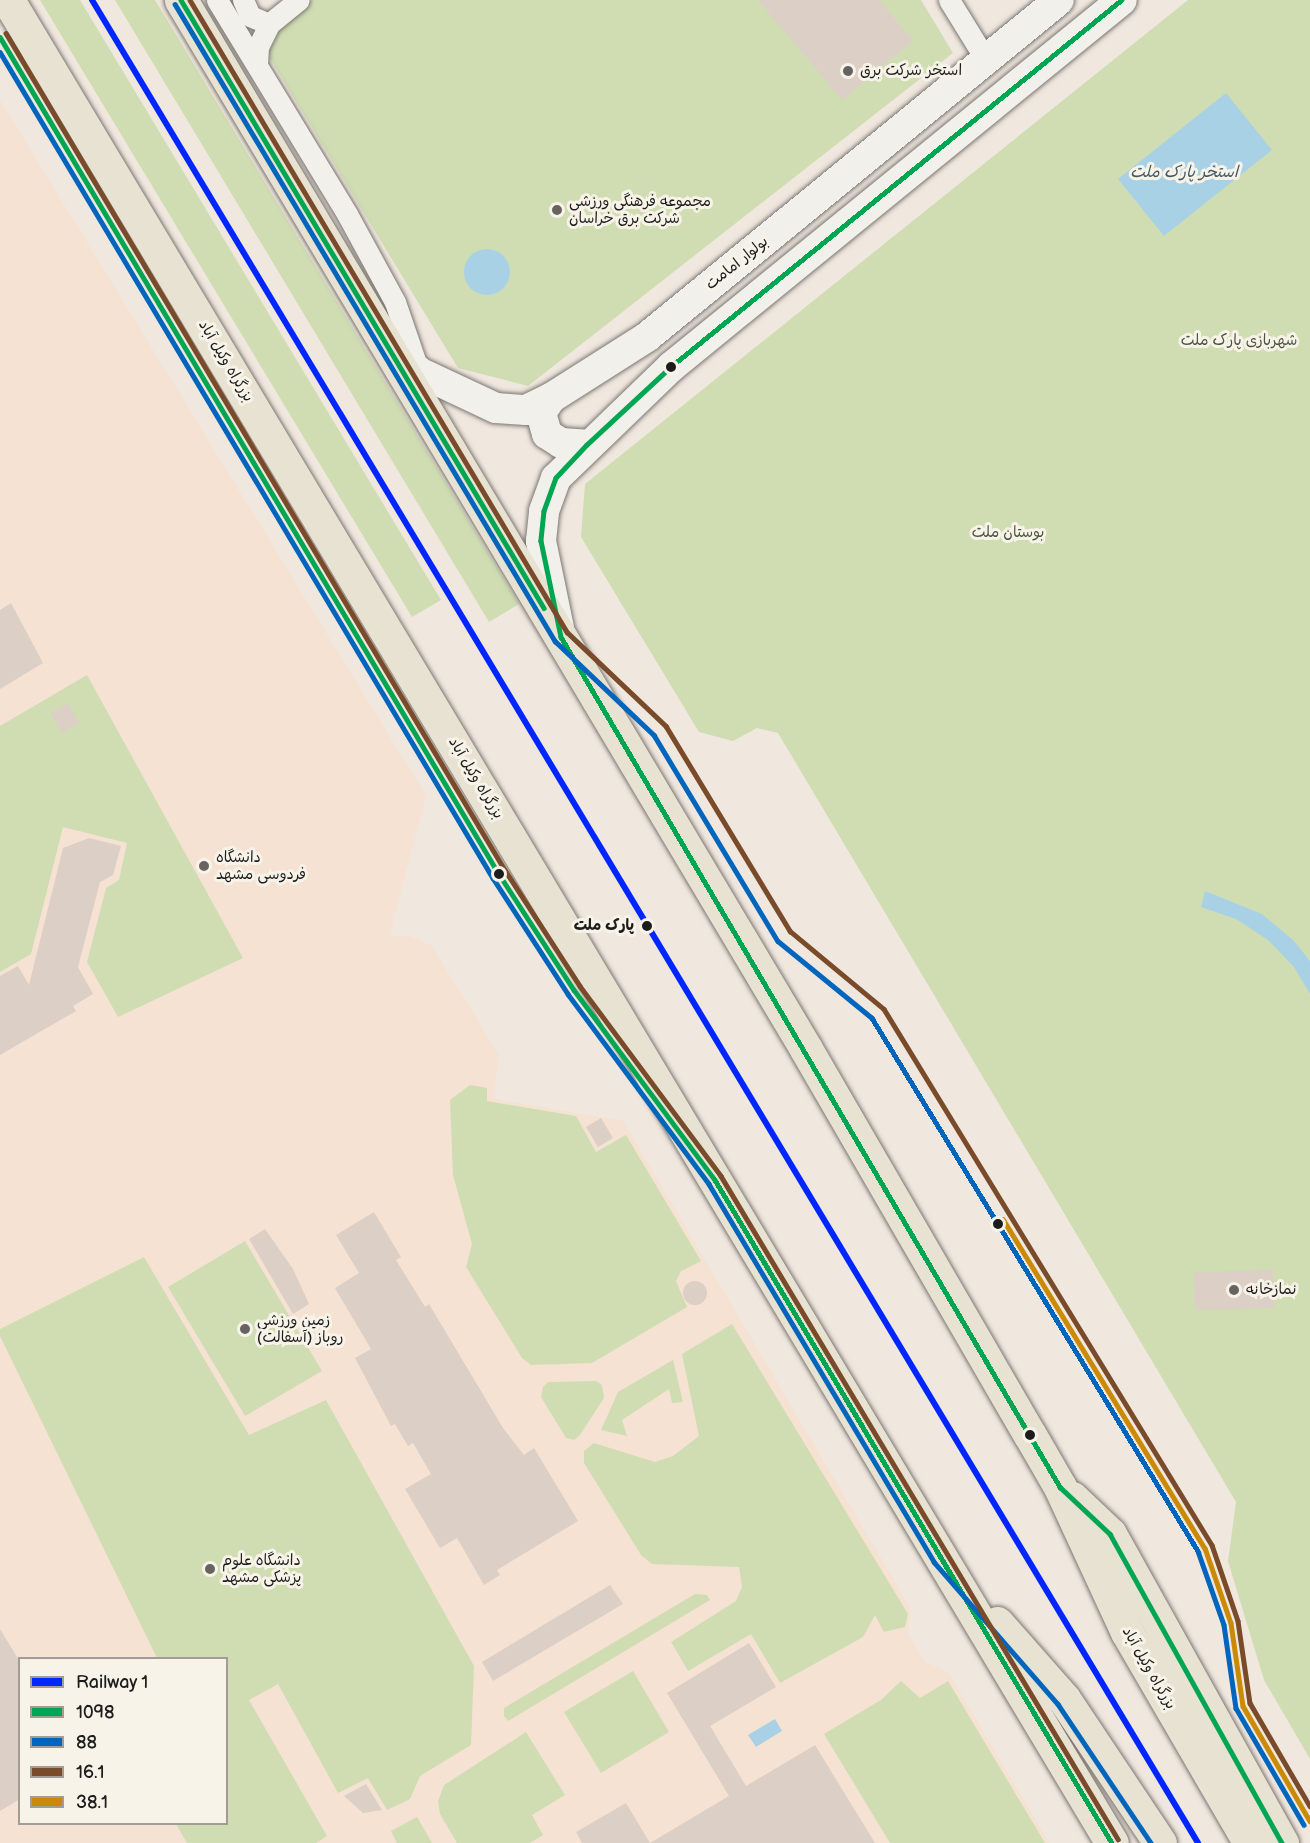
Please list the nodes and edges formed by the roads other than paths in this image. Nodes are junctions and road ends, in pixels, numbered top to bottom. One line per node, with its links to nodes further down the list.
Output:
1 (8, 0): 18 (highway, بزرگراه وکیل آباد)
2 (181, 0): 12 (highway, بزرگراه وکیل آباد)
3 (216, 0): 11 (street)
4 (243, 0): 9 (street)
5 (299, 0): 9 (street)
6 (949, 0): 10 (street)
7 (1059, 0): 10 (main road, بولوار امامت)
8 (1122, 0): 15 (main road)
9 (269, 24): 11 (street)
10 (986, 60): 14 (main road, بولوار امامت)
11 (257, 65): 13 (street)
12 (386, 344): 13 (main road, بولوار امامت); 16 (highway, بزرگراه وکیل آباد)
13 (419, 372): 14 (main road, بولوار امامت)
14 (551, 398): 15 (main road)
15 (586, 445): 16 (main road)
16 (561, 637): 17 (highway, بزرگراه وکیل آباد)
17 (1060, 1487): 22 (highway, بزرگراه وکیل آباد); 23 (highway, بزرگراه وکیل آباد)
18 (940, 1558): 19 (highway); 20 (highway, بزرگراه وکیل آباد); 21 (highway, بزرگراه وکیل آباد)
19 (1086, 1843)
20 (1112, 1843)
21 (1160, 1843)
22 (1250, 1843)
23 (1282, 1843)

